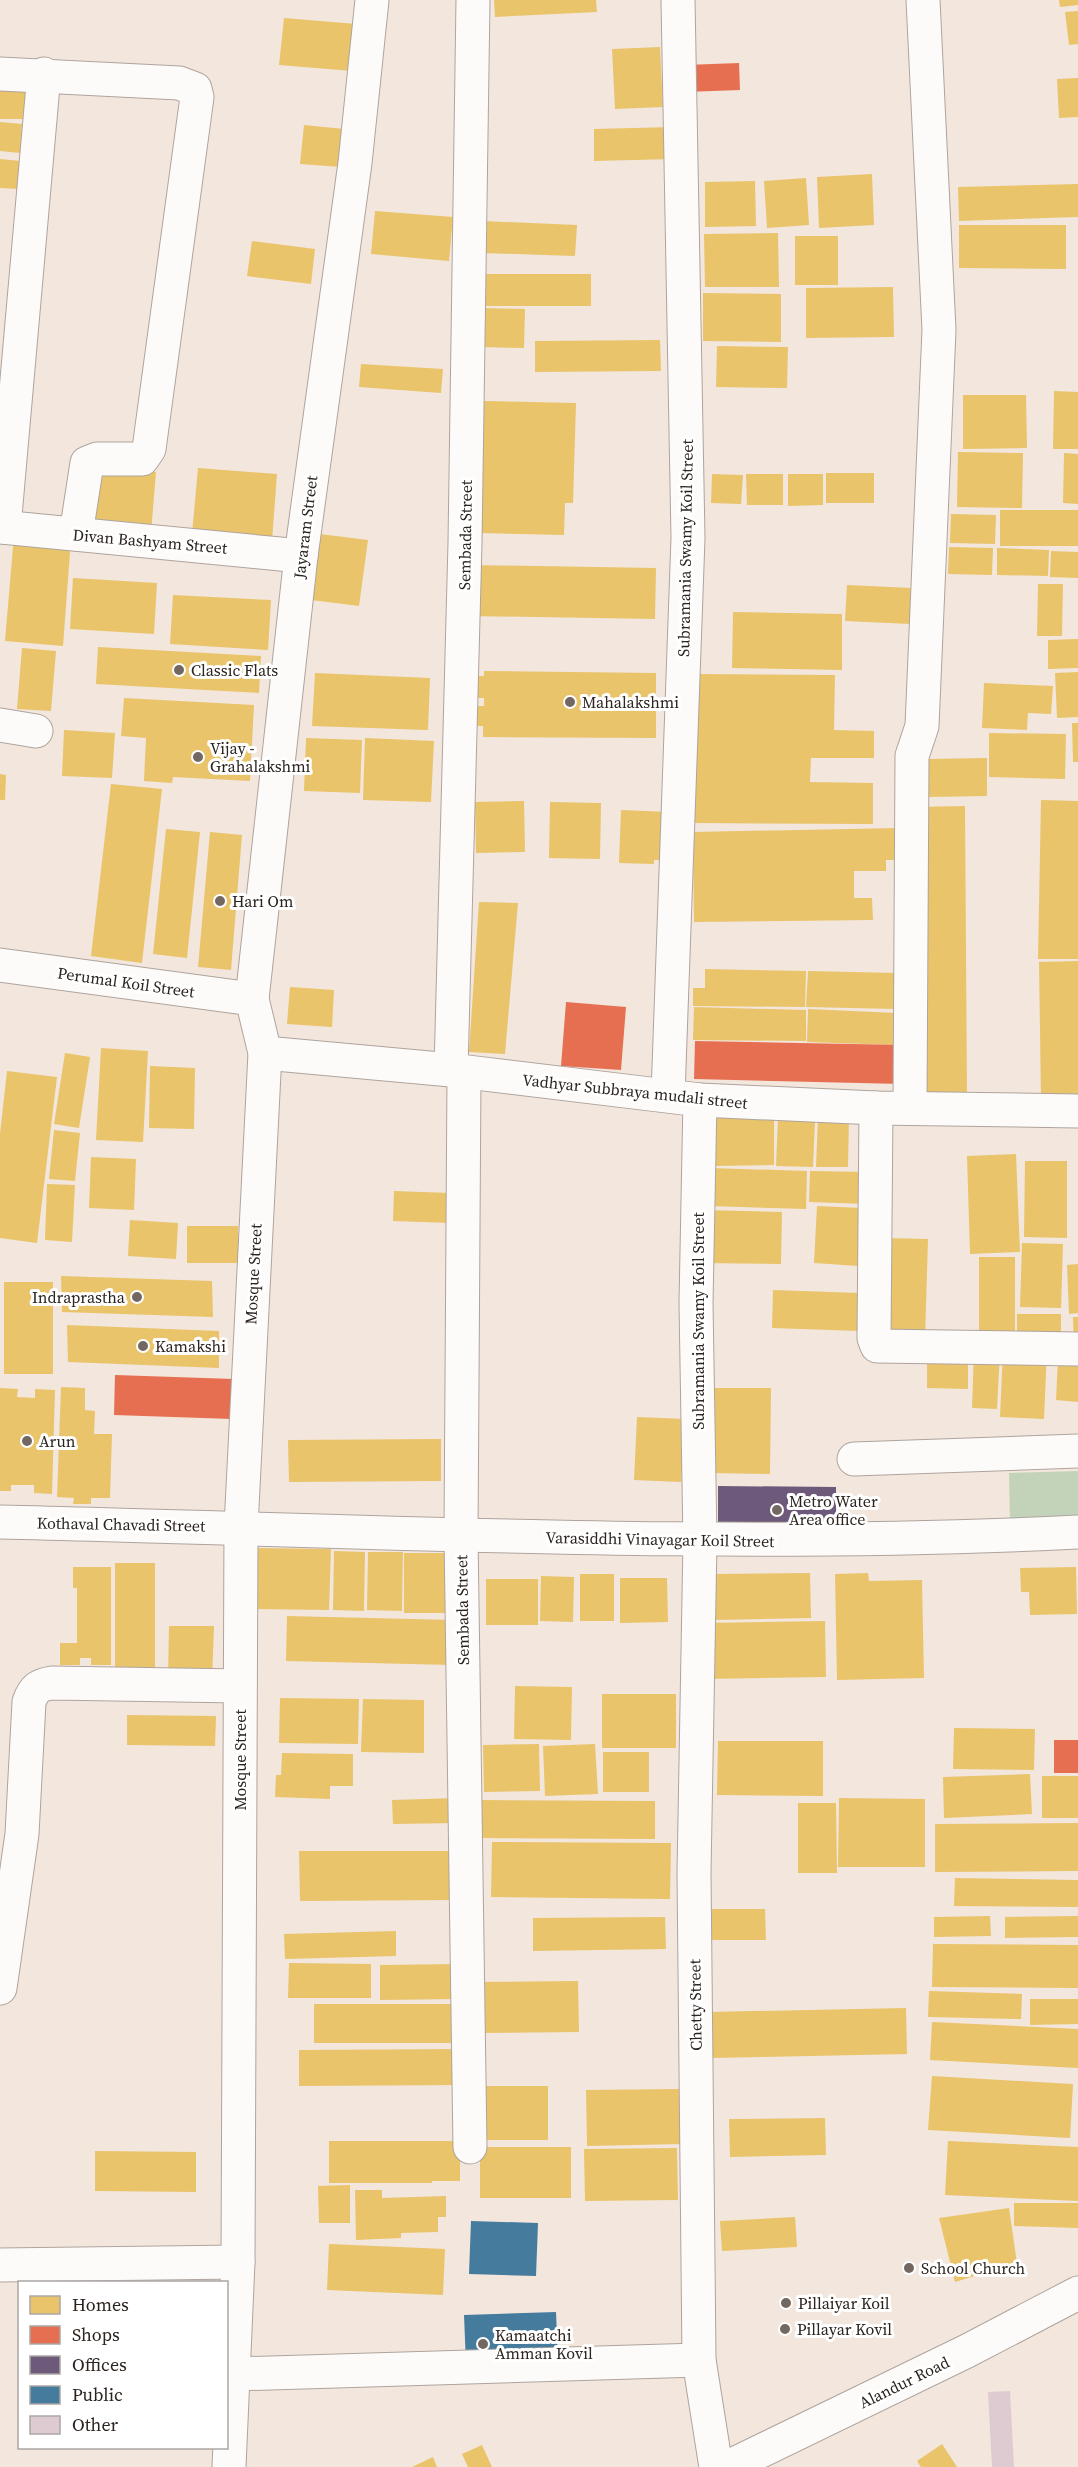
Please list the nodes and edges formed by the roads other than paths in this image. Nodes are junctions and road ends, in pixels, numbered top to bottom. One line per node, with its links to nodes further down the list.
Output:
1 (372, 0): 9 (street, Jayaram Street)
2 (473, 0): 15 (street, Sembada Street)
3 (678, 0): 16 (street, Subramania Swamy Koil Street)
4 (923, 0): 19 (street)
5 (0, 74): 6 (street)
6 (44, 74): 7 (street); 8 (street)
7 (2, 527): 8 (street, Divan Bashyam Street)
8 (76, 534): 9 (street, Divan Bashyam Street)
9 (301, 556): 13 (street, Jayaram Street)
10 (0, 725): 11 (street)
11 (36, 731)
12 (0, 965): 13 (street, Perumal Koil Street)
13 (252, 999): 14 (street, Jayaram Street)
14 (265, 1053): 15 (street, Vadhyar Subbraya mudali street); 25 (street, Mosque Street)
15 (458, 1072): 16 (street, Vadhyar Subbraya mudali street); 27 (street, Sembada Street)
16 (668, 1095): 17 (street, Vadhyar Subbraya mudali street)
17 (700, 1100): 18 (street, Vadhyar Subbraya mudali street); 28 (street, Subramania Swamy Koil Street)
18 (876, 1108): 19 (street, Vadhyar Subbraya mudali street); 21 (street)
19 (910, 1108): 20 (street, Vadhyar Subbraya mudali street)
20 (1078, 1111)
21 (1078, 1349)
22 (1078, 1451): 23 (street)
23 (854, 1459)
24 (0, 1522): 25 (street, Kothaval Chavadi Street)
25 (241, 1527): 27 (street, Varasiddhi Vinayagar Koil Street); 29 (street, Mosque Street)
26 (1078, 1532): 28 (street, Varasiddhi Vinayagar Koil Street)
27 (461, 1536): 28 (street, Varasiddhi Vinayagar Koil Street); 32 (street, Sembada Street)
28 (700, 1541): 36 (street, Chetty Street)
29 (240, 1686): 30 (street); 33 (street, Mosque Street)
30 (11, 1835): 31 (street)
31 (0, 1988)
32 (470, 2147)
33 (238, 2262): 34 (street); 37 (street, Mosque Street)
34 (0, 2265)
35 (1078, 2293): 40 (street, Alandur Road)
36 (699, 2360): 37 (street); 39 (street, Chetty Street)
37 (235, 2374): 38 (street, Mosque Street)
38 (229, 2467)
39 (716, 2467)
40 (728, 2467)

